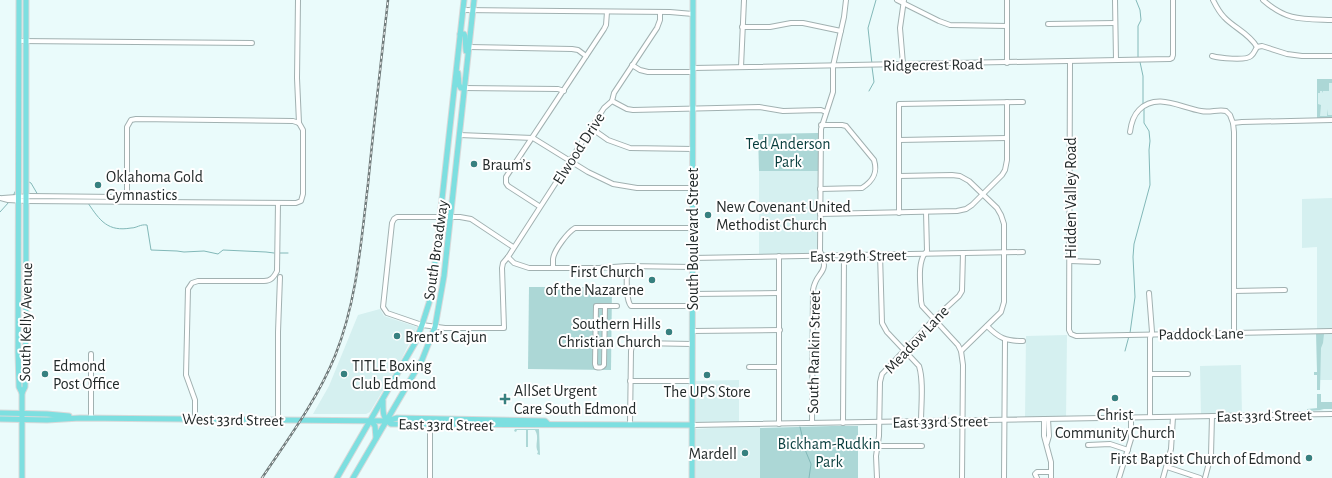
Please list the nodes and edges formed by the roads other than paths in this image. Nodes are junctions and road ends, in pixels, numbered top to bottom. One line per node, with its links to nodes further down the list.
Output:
1 (19, 0): 28 (main road, South Kelly Avenue)
2 (26, 0): 29 (main road, South Kelly Avenue)
3 (298, 0): 56 (street)
4 (464, 0): 16 (main road, South Broadway)
5 (474, 0): 17 (main road, South Broadway)
6 (693, 0): 20 (main road, South Boulevard Street)
7 (744, 0): 25 (street)
8 (846, 0): 26 (street, South Rankin Street)
9 (897, 0): 15 (street)
10 (1007, 0): 24 (street)
11 (1115, 0): 22 (street)
12 (1173, 0): 36 (street, Ridgecrest Road)
13 (1213, 0): 32 (street)
14 (1262, 0): 21 (street)
15 (904, 2): 24 (street); 41 (street)
16 (463, 10): 17 (street); 27 (main road, South Broadway)
17 (472, 10): 18 (street); 31 (main road, South Broadway)
18 (607, 12): 19 (street); 33 (street)
19 (660, 12): 20 (street); 42 (street)
20 (693, 14): 45 (main road, South Boulevard Street)
21 (1332, 20)
22 (1115, 23): 23 (street); 36 (street)
23 (1048, 24)
24 (1007, 26): 39 (street)
25 (742, 27): 26 (street); 44 (street)
26 (841, 32): 43 (street, South Rankin Street)
27 (460, 34): 37 (main road); 40 (main road, South Broadway)
28 (19, 41): 29 (street); 52 (main road, South Kelly Avenue)
29 (26, 41): 30 (street); 49 (main road, South Kelly Avenue)
30 (252, 43)
31 (469, 47): 33 (street); 37 (main road, South Broadway)
32 (1256, 47): 34 (street); 35 (street)
33 (586, 56): 47 (street)
34 (1212, 56)
35 (1332, 56)
36 (1116, 60): 38 (street, Ridgecrest Road)
37 (467, 62): 46 (main road, South Broadway)
38 (1070, 62): 39 (street, Ridgecrest Road); 95 (street, Hidden Valley Road)
39 (1007, 63): 41 (street, Ridgecrest Road)
40 (457, 64): 46 (main road); 61 (main road, South Broadway)
41 (903, 64): 43 (street, Ridgecrest Road)
42 (632, 65): 45 (street, Ridgecrest Road); 48 (street)
43 (833, 66): 44 (street, Ridgecrest Road); 54 (street, South Rankin Street)
44 (741, 67): 45 (street, Ridgecrest Road)
45 (693, 70): 53 (main road, South Boulevard Street)
46 (464, 88): 47 (street); 62 (main road, South Broadway)
47 (564, 91): 63 (street)
48 (612, 101): 53 (street, Elwood Drive); 59 (street, Elwood Drive)
49 (26, 102): 52 (main road); 74 (main road, South Kelly Avenue)
50 (1007, 102): 51 (street); 64 (street); 65 (street)
51 (1023, 102)
52 (19, 105): 73 (main road, South Kelly Avenue)
53 (693, 109): 54 (street, Elwood Drive); 66 (main road, South Boulevard Street)
54 (826, 112): 58 (street, South Rankin Street)
55 (1332, 120): 57 (street)
56 (300, 123): 75 (street); 76 (street)
57 (1233, 123): 60 (street); 102 (street)
58 (821, 125): 70 (street, South Rankin Street); 70 (street)
59 (591, 128): 66 (street); 67 (street, Elwood Drive)
60 (1130, 132)
61 (449, 134): 62 (main road); 81 (main road, South Broadway)
62 (459, 135): 63 (street); 82 (main road, South Broadway)
63 (533, 138): 67 (street); 77 (street)
64 (1007, 138): 65 (street); 71 (street)
65 (899, 140): 68 (street)
66 (693, 149): 69 (main road, South Boulevard Street)
67 (570, 160): 69 (street); 77 (street, Elwood Drive)
68 (899, 176): 71 (street); 78 (street)
69 (693, 188): 83 (main road, South Boulevard Street)
70 (820, 189): 80 (street, South Rankin Street)
71 (982, 194): 79 (street); 85 (street)
72 (2, 198): 73 (street)
73 (18, 199): 74 (street); 122 (main road, South Kelly Avenue)
74 (26, 199): 75 (street); 123 (main road, South Kelly Avenue)
75 (127, 201): 76 (street)
76 (278, 204): 145 (street)
77 (540, 206): 84 (street, Elwood Drive)
78 (899, 212): 79 (street); 80 (street)
79 (926, 212): 89 (street)
80 (820, 214): 90 (street, South Rankin Street)
81 (440, 217): 82 (street); 110 (main road, South Broadway); 110 (street)
82 (450, 218): 84 (street); 112 (main road, South Broadway)
83 (692, 228): 94 (main road, South Boulevard Street); 99 (street)
84 (513, 247): 93 (street, Elwood Drive)
85 (1005, 252): 86 (street, East 29th Street); 87 (street, East 29th Street); 111 (street)
86 (1023, 252)
87 (963, 253): 89 (street, East 29th Street); 109 (street, Meadow Lane)
88 (880, 254): 89 (street, East 29th Street); 91 (street, East 29th Street); 124 (street)
89 (924, 254): 109 (street)
90 (822, 255): 91 (street, East 29th Street); 92 (street, East 29th Street); 155 (street, South Rankin Street)
91 (844, 255): 156 (street)
92 (779, 256): 94 (street, East 29th Street); 103 (street)
93 (508, 257): 99 (street); 112 (street, Elwood Drive)
94 (692, 258): 98 (main road, South Boulevard Street)
95 (1070, 261): 96 (street); 117 (street, Hidden Valley Road)
96 (1098, 262)
97 (627, 266): 98 (street); 99 (street); 108 (street)
98 (692, 266): 105 (main road, South Boulevard Street)
99 (553, 268)
100 (280, 277): 148 (street)
101 (1285, 290): 102 (street)
102 (1234, 291): 116 (street)
103 (779, 293): 105 (street); 113 (street)
104 (1149, 293): 118 (street)
105 (692, 294): 108 (main road, South Boulevard Street)
106 (605, 306): 106 (street); 107 (street)
107 (617, 306)
108 (692, 306): 114 (main road, South Boulevard Street)
109 (934, 319): 124 (street, Meadow Lane); 125 (street)
110 (422, 325): 112 (street); 134 (main road, South Broadway)
111 (987, 326): 119 (street); 125 (street)
112 (435, 327): 151 (main road, South Broadway)
113 (780, 330): 114 (street); 128 (street)
114 (692, 331): 121 (main road, South Boulevard Street)
115 (1332, 331): 116 (street, Paddock Lane)
116 (1234, 332): 118 (street, Paddock Lane)
117 (1071, 334): 118 (street, Paddock Lane)
118 (1152, 334): 129 (street)
119 (1005, 340): 120 (street); 149 (street)
120 (1023, 342)
121 (692, 344): 131 (street); 132 (main road, South Boulevard Street)
122 (18, 349): 123 (main road); 133 (main road, South Kelly Avenue)
123 (26, 350): 133 (main road, South Kelly Avenue)
124 (904, 350): 153 (street, Meadow Lane); 154 (street)
125 (961, 350): 152 (street)
126 (91, 354): 142 (street)
127 (749, 367): 128 (street)
128 (779, 367): 159 (street)
129 (1150, 374): 130 (street); 139 (street)
130 (1188, 374)
131 (630, 381): 132 (street); 158 (street)
132 (692, 381): 161 (main road, South Boulevard Street)
133 (22, 393): 136 (main road)
134 (383, 400): 150 (main road, South Broadway); 151 (main road)
135 (0, 413): 136 (main road, West 33rd Street)
136 (22, 413): 141 (main road, West 33rd Street); 147 (main road)
137 (1332, 414): 138 (street, East 33rd Street)
138 (1212, 416): 140 (street, East 33rd Street); 182 (street)
139 (1150, 417): 140 (street, East 33rd Street); 143 (street, East 33rd Street)
140 (1173, 417): 167 (street)
141 (80, 418): 142 (main road, West 33rd Street); 147 (main road, West 33rd Street)
142 (91, 418): 145 (main road, West 33rd Street)
143 (1131, 418): 146 (street, East 33rd Street); 166 (street)
144 (0, 419): 147 (main road, West 33rd Street)
145 (195, 419): 148 (main road, West 33rd Street)
146 (1046, 419): 149 (street, East 33rd Street); 168 (street)
147 (22, 420): 169 (main road)
148 (278, 420): 150 (main road, West 33rd Street)
149 (1004, 420): 152 (street, East 33rd Street); 176 (street)
150 (371, 421): 151 (main road, West 33rd Street); 162 (main road); 170 (main road, South Broadway)
151 (387, 421): 157 (main road, East 33rd Street); 160 (main road, East 33rd Street); 162 (main road, South Broadway)
152 (962, 421): 154 (street, East 33rd Street); 175 (street)
153 (879, 422): 154 (street, East 33rd Street); 156 (street, East 33rd Street); 164 (street, Meadow Lane)
154 (921, 422)
155 (812, 423): 156 (street, East 33rd Street); 159 (street, East 33rd Street)
156 (843, 423)
157 (548, 424): 158 (main road, East 33rd Street); 160 (main road, East 33rd Street)
158 (630, 424): 161 (main road, East 33rd Street)
159 (779, 424): 161 (street, East 33rd Street)
160 (430, 425): 172 (street)
161 (692, 425): 173 (main road, South Boulevard Street)
162 (376, 438): 171 (main road, South Broadway)
163 (1088, 445): 166 (street)
164 (877, 446): 165 (street); 174 (street, Meadow Lane)
165 (922, 446)
166 (1128, 450): 179 (street)
167 (1167, 467): 180 (street); 181 (street)
168 (1051, 472): 177 (street); 178 (street)
169 (22, 478)
170 (337, 478)
171 (353, 478)
172 (430, 478)
173 (692, 478)
174 (877, 478)
175 (962, 478)
176 (1004, 478)
177 (1037, 478)
178 (1051, 478)
179 (1119, 478)
180 (1163, 478)
181 (1200, 478)
182 (1205, 478)

